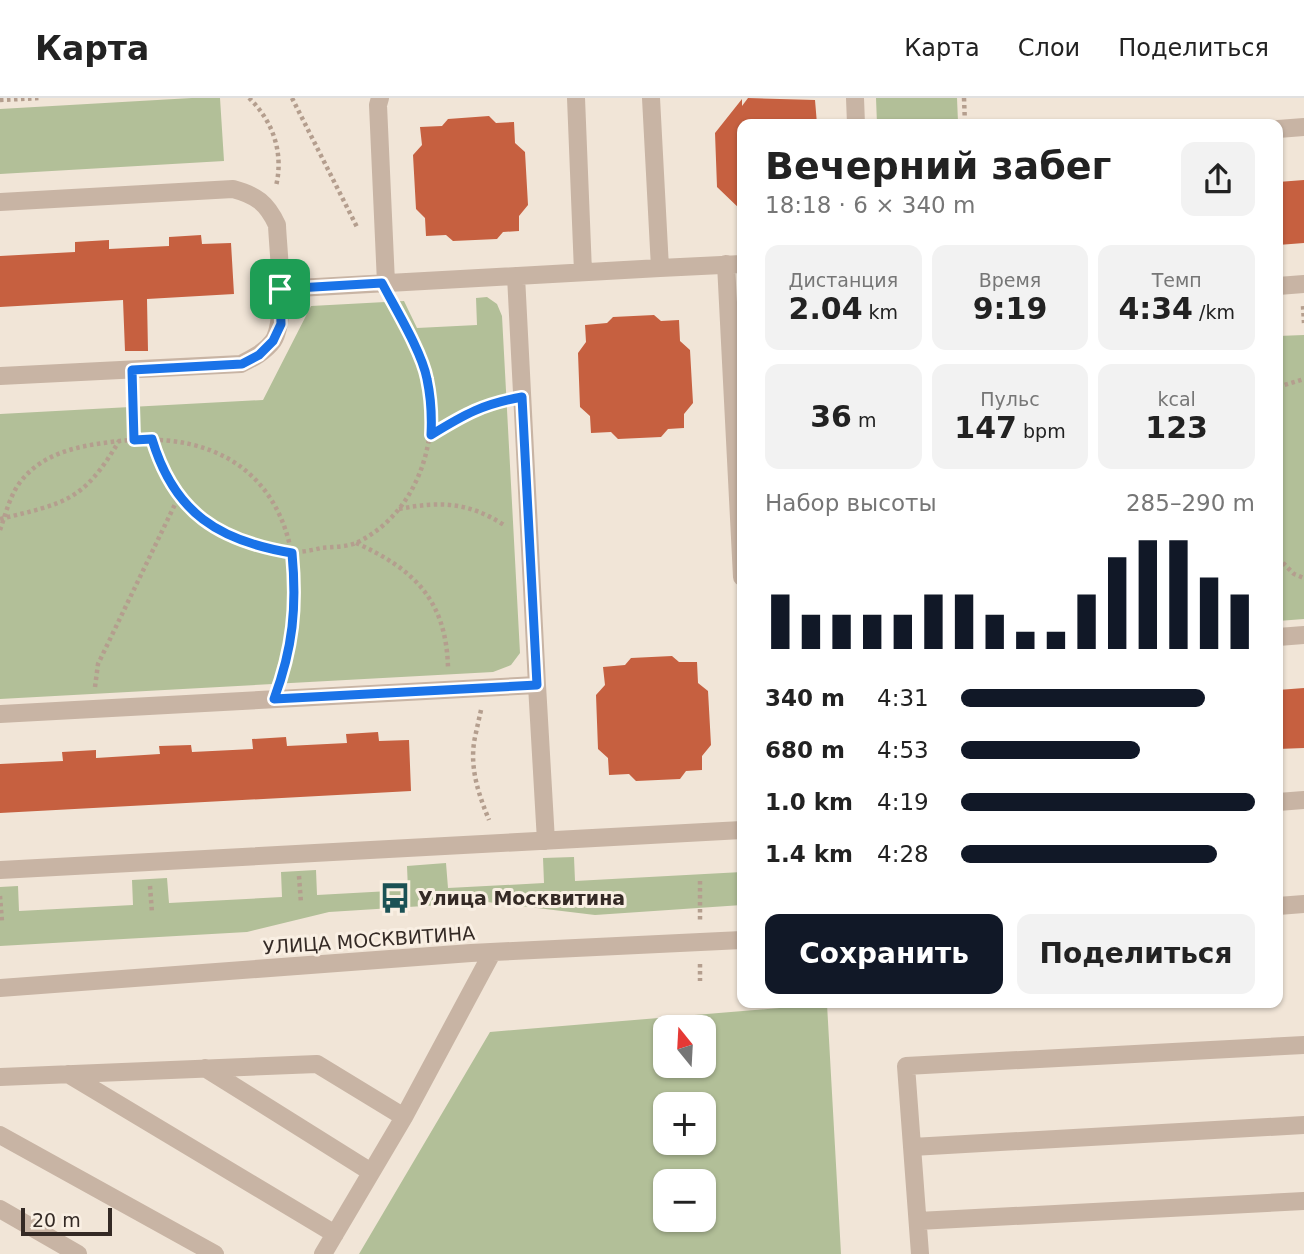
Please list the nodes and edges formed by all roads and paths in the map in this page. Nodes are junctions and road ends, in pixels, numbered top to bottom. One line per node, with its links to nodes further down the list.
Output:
1 (41, 98): 9 (path)
2 (248, 98): 15 (path)
3 (292, 98): 16 (path)
4 (380, 98): 21 (street)
5 (576, 98): 19 (street)
6 (651, 98): 18 (street)
7 (855, 98): 10 (street)
8 (964, 98): 11 (path)
9 (0, 100)
10 (856, 119)
11 (965, 119)
12 (1304, 127): 13 (street)
13 (1283, 129)
14 (0, 202): 15 (street)
15 (271, 210): 24 (street)
16 (361, 234)
17 (734, 264): 18 (street); 28 (street)
18 (660, 268): 19 (street)
19 (583, 272): 20 (street)
20 (516, 276): 21 (street); 30 (street)
21 (384, 283): 24 (street); 31 (path)
22 (1304, 284): 23 (street)
23 (1283, 286)
24 (280, 289): 25 (street)
25 (132, 370): 26 (street); 34 (path)
26 (0, 376)
27 (1304, 380): 29 (path)
28 (737, 381)
29 (1283, 386)
30 (522, 397): 31 (path); 40 (street)
31 (431, 435): 36 (path)
32 (152, 439): 34 (path); 35 (path); 41 (path)
33 (119, 440): 34 (path); 37 (path); 37 (path)
34 (134, 440)
35 (179, 496): 41 (path); 46 (path)
36 (398, 509): 39 (path); 40 (path)
37 (2, 519): 38 (path)
38 (0, 530)
39 (356, 543): 41 (path); 48 (path)
40 (530, 544): 47 (street)
41 (292, 553): 49 (path)
42 (1283, 563): 43 (path)
43 (1304, 578)
44 (1304, 635): 45 (street)
45 (1283, 637)
46 (96, 673)
47 (537, 685): 48 (street); 56 (street)
48 (448, 689): 49 (street)
49 (274, 699): 51 (street)
50 (481, 705): 54 (path)
51 (0, 714)
52 (1304, 800): 53 (street)
53 (1283, 802)
54 (492, 827)
55 (737, 830): 56 (street)
56 (545, 841): 57 (street)
57 (0, 870)
58 (0, 897): 61 (path)
59 (1304, 904): 60 (street)
60 (1283, 906)
61 (2, 922)
62 (737, 940): 63 (street, УЛИЦА МОСКВИТИНА)
63 (492, 953): 64 (street, УЛИЦА МОСКВИТИНА); 69 (street)
64 (0, 988)
65 (1304, 1045): 72 (street)
66 (205, 1068): 67 (street); 69 (street); 73 (street)
67 (68, 1074): 68 (street); 77 (street)
68 (0, 1077)
69 (404, 1116): 73 (street)
70 (1304, 1125): 72 (street)
71 (0, 1135): 79 (street)
72 (912, 1147): 76 (street)
73 (371, 1172): 77 (street)
74 (1304, 1201): 76 (street)
75 (0, 1209): 78 (street)
76 (918, 1221): 81 (street)
77 (335, 1234): 80 (street)
78 (78, 1254)
79 (215, 1254)
80 (323, 1254)
81 (920, 1254)

